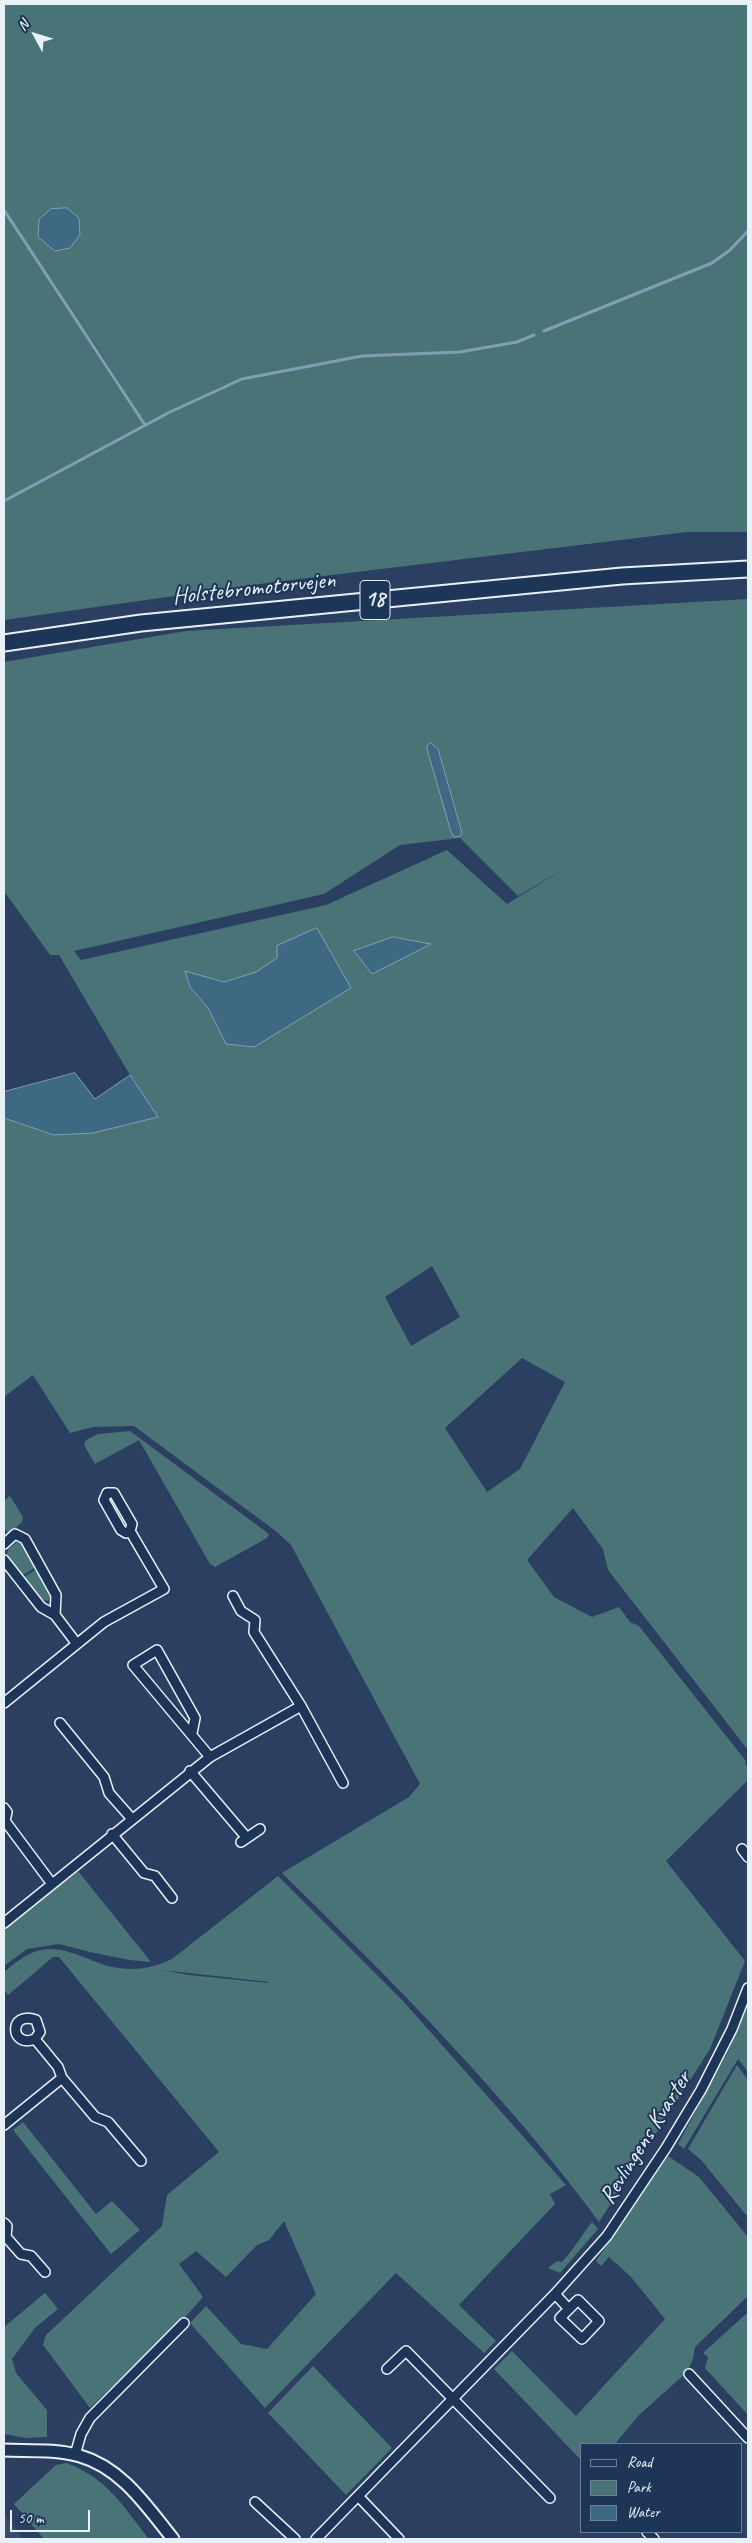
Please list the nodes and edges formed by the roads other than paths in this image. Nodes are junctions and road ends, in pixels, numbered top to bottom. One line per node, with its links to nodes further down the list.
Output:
1 (748, 569): 2 (highway, Holstebromotorvejen / 18)
2 (4, 643)
3 (130, 1531): 8 (street)
4 (4, 1544): 7 (street)
5 (4, 1560): 7 (street)
6 (233, 1596): 10 (street)
7 (55, 1615): 8 (street)
8 (77, 1644): 9 (street)
9 (4, 1703)
10 (301, 1706): 13 (street); 15 (street)
11 (60, 1723): 17 (street)
12 (192, 1733): 12 (street); 13 (street)
13 (210, 1757): 14 (street)
14 (190, 1772): 17 (street); 18 (street)
15 (343, 1783)
16 (4, 1808): 22 (street)
17 (132, 1819): 19 (street)
18 (260, 1829)
19 (112, 1834): 22 (street); 23 (street)
20 (742, 1849): 21 (street)
21 (748, 1857)
22 (52, 1884): 24 (street)
23 (172, 1898)
24 (4, 1923)
25 (748, 1988): 32 (street, Revlingens Kvarter)
26 (36, 2039): 27 (street)
27 (62, 2078): 28 (street); 29 (street)
28 (4, 2125)
29 (142, 2162)
30 (4, 2223): 31 (street)
31 (45, 2272)
32 (555, 2294): 33 (street); 37 (street, Revlingens Kvarter)
33 (569, 2309): 33 (street)
34 (184, 2323): 40 (street)
35 (387, 2369): 37 (street)
36 (689, 2374): 38 (street)
37 (453, 2398): 41 (street, Revlingens Kvarter); 42 (street)
38 (748, 2438)
39 (4, 2450): 40 (street)
40 (75, 2455): 44 (street)
41 (358, 2496): 46 (street, Revlingens Kvarter); 47 (street)
42 (550, 2498)
43 (255, 2502): 45 (street)
44 (173, 2539)
45 (295, 2539)
46 (316, 2539)
47 (400, 2539)

